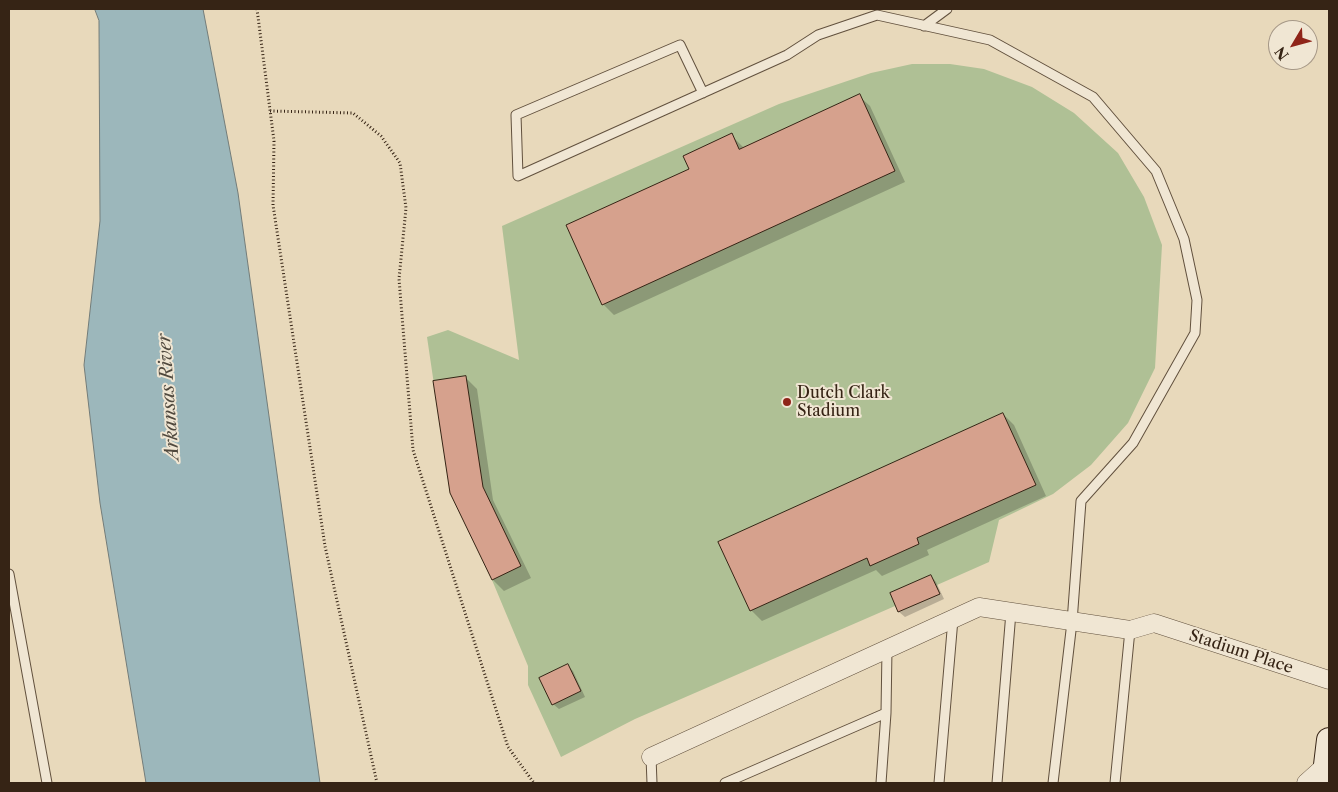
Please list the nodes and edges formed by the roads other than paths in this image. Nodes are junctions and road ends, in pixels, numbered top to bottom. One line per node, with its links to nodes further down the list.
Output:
1 (947, 9): 2 (lane)
2 (924, 26): 3 (lane); 7 (lane)
3 (703, 93): 3 (lane)
4 (9, 574): 15 (lane)
5 (1011, 612): 6 (street); 7 (street); 20 (lane)
6 (953, 619): 9 (street); 19 (lane)
7 (1072, 622): 8 (street); 21 (lane)
8 (1130, 630): 10 (street, Stadium Place); 22 (lane)
9 (887, 649): 11 (lane); 13 (street)
10 (1329, 680)
11 (886, 713): 17 (lane); 18 (lane)
12 (1329, 740): 14 (street)
13 (651, 757): 16 (lane)
14 (1326, 774): 23 (street)
15 (47, 783)
16 (652, 783)
17 (726, 783)
18 (881, 783)
19 (940, 783)
20 (997, 783)
21 (1054, 783)
22 (1115, 783)
23 (1306, 783)

